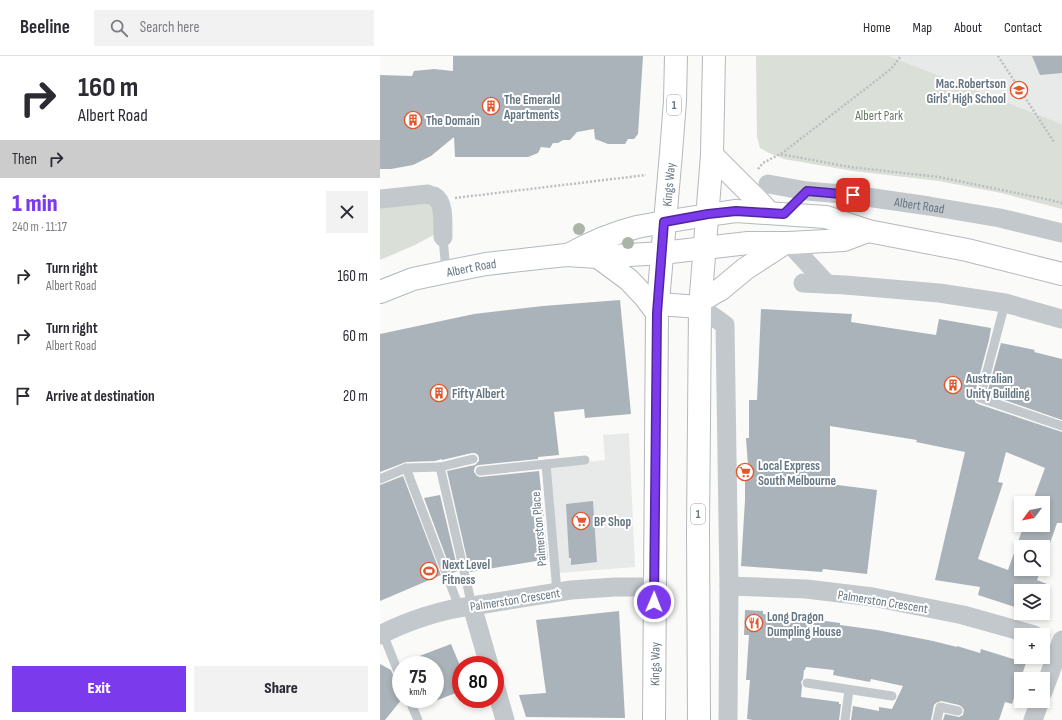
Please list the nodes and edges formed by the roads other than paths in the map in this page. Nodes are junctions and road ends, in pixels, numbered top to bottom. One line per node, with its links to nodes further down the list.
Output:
1 (676, 56): 9 (main road, Kings Way / 1)
2 (714, 56): 3 (main road, 1)
3 (712, 155): 7 (main road, 1); 8 (main road)
4 (762, 178): 5 (street, Albert Road)
5 (807, 191): 8 (street); 11 (street, Albert Road)
6 (380, 199): 12 (street)
7 (708, 214): 8 (main road, Albert Road); 9 (main road, Albert Road); 14 (main road, 1)
8 (776, 214): 10 (main road, Albert Road)
9 (664, 222): 15 (main road, Kings Way / 1); 16 (main road, Albert Road)
10 (868, 231): 13 (main road, Albert Road); 19 (main road, Albert Road)
11 (1062, 233)
12 (443, 237): 18 (lane)
13 (787, 243): 14 (main road, Albert Road); 21 (street); 24 (main road)
14 (705, 248): 15 (main road, Albert Road); 24 (main road, 1)
15 (662, 253): 17 (main road, Albert Road); 25 (main road, Kings Way / 1)
16 (566, 255): 17 (main road, Albert Road); 18 (main road, Albert Road)
17 (598, 257): 25 (main road)
18 (446, 272): 22 (main road, Albert Road)
19 (1062, 274)
20 (803, 283): 21 (street)
21 (827, 284): 23 (street)
22 (380, 292)
23 (1005, 303): 26 (street); 27 (lane)
24 (700, 304): 25 (main road); 35 (street); 56 (main road, 1)
25 (657, 308): 36 (main road, Kings Way / 1)
26 (1062, 318)
27 (1062, 426)
28 (472, 459): 31 (lane)
29 (585, 460): 30 (lane)
30 (546, 464): 33 (lane); 37 (lane, Palmerston Place)
31 (440, 467): 32 (lane); 38 (lane)
32 (406, 468): 34 (lane); 38 (lane)
33 (480, 471)
34 (380, 478)
35 (729, 586): 39 (street, Palmerston Crescent); 57 (street)
36 (655, 587): 37 (street, Palmerston Crescent); 55 (main road, Kings Way / 1)
37 (557, 592): 38 (street, Palmerston Crescent)
38 (466, 606): 40 (street, Palmerston Crescent); 43 (street)
39 (1014, 629)
40 (381, 634): 44 (lane)
41 (1050, 639): 42 (street)
42 (1062, 642): 45 (street)
43 (485, 656)
44 (392, 659)
45 (1050, 674)
46 (808, 683): 47 (lane)
47 (849, 690): 48 (lane); 58 (lane)
48 (892, 696)
49 (413, 708): 53 (lane)
50 (502, 708): 54 (street)
51 (1037, 708): 60 (street)
52 (958, 711): 59 (lane)
53 (418, 720)
54 (505, 720)
55 (654, 720)
56 (699, 720)
57 (728, 720)
58 (845, 720)
59 (937, 720)
60 (1033, 720)

